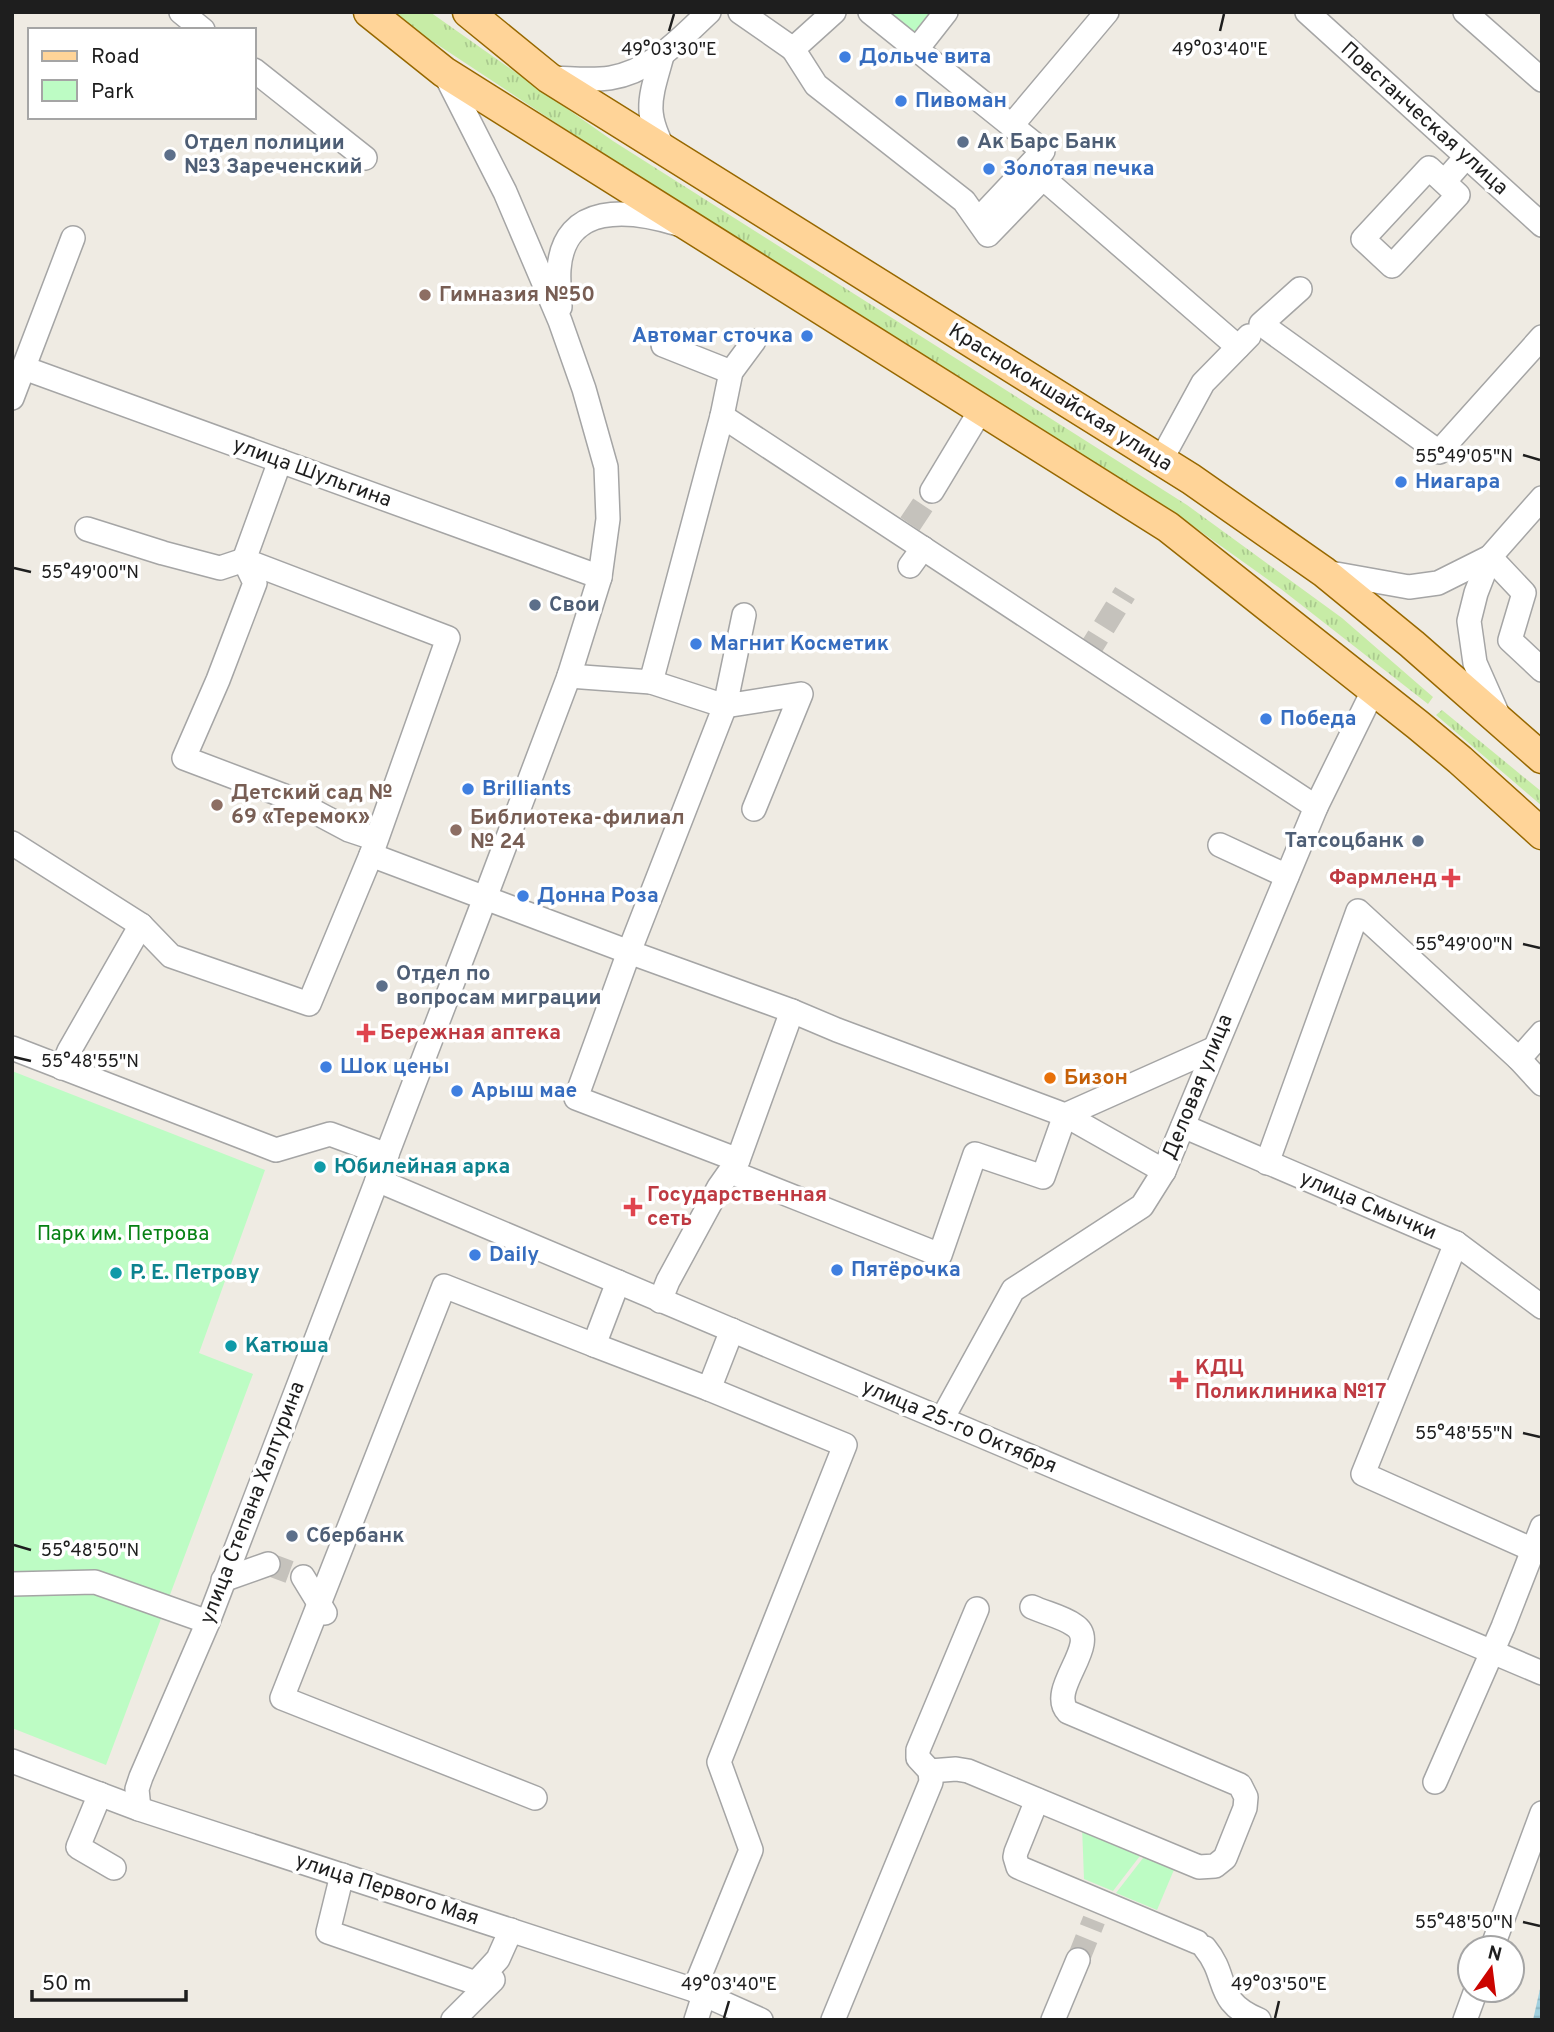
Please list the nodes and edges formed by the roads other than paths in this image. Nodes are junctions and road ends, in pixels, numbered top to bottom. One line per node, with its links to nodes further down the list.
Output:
1 (181, 12): 12 (street)
2 (369, 12): 17 (main road)
3 (468, 12): 18 (main road, Краснококшайская улица)
4 (709, 12): 15 (street)
5 (740, 12): 13 (street)
6 (834, 12): 13 (street)
7 (870, 12): 14 (street)
8 (946, 12): 14 (street)
9 (1107, 12): 20 (street)
10 (1307, 12): 22 (street, Повстанческая улица)
11 (1465, 12): 19 (street)
12 (203, 23)
13 (793, 49): 25 (street)
14 (917, 49): 20 (street)
15 (662, 56): 18 (street); 21 (street)
16 (256, 72): 23 (street)
17 (444, 72): 27 (main road); 30 (street, улица Степана Халтурина)
18 (549, 78): 21 (main road, Краснококшайская улица)
19 (1542, 80)
20 (1012, 125): 25 (street)
21 (666, 153): 42 (main road, Краснококшайская улица)
22 (1466, 157): 24 (street); 26 (street, Повстанческая улица)
23 (365, 159)
24 (1444, 182)
25 (979, 219): 35 (street)
26 (1542, 225)
27 (692, 228): 30 (street, улица Степана Халтурина); 39 (main road)
28 (73, 239): 36 (street)
29 (1300, 289): 31 (street)
30 (560, 321): 51 (street, улица Степана Халтурина)
31 (1261, 324): 32 (street); 35 (street)
32 (1542, 337)
33 (754, 341): 37 (street)
34 (663, 345): 37 (street)
35 (1238, 347): 42 (street)
36 (24, 368): 38 (street); 43 (street, улица Шульгина)
37 (732, 372): 40 (street)
38 (12, 398)
39 (982, 408): 45 (street); 57 (main road)
40 (722, 416): 41 (street); 56 (street)
41 (779, 453): 44 (street); 61 (street)
42 (1161, 460): 50 (main road, Краснококшайская улица)
43 (280, 461): 49 (street); 51 (street, улица Шульгина)
44 (774, 477)
45 (932, 491)
46 (1542, 498): 48 (street)
47 (87, 529): 49 (street)
48 (1490, 558): 50 (street); 52 (street); 59 (street)
49 (244, 560): 66 (street); 66 (street)
50 (1324, 572): 59 (main road, Краснококшайская улица)
51 (600, 577): 55 (street, улица Степана Халтурина)
52 (1533, 586): 54 (street)
53 (744, 615): 58 (street)
54 (1542, 670)
55 (569, 676): 56 (street); 68 (street, улица Степана Халтурина)
56 (651, 682): 58 (street)
57 (1373, 691): 61 (street, Деловая улица); 63 (main road)
58 (725, 706): 62 (street); 70 (street)
59 (1500, 720): 60 (main road, Краснококшайская улица)
60 (1542, 758)
61 (1316, 807): 67 (street, Деловая улица)
62 (754, 809)
63 (1542, 834)
64 (12, 843): 69 (street)
65 (1220, 845): 67 (street)
66 (373, 847): 68 (street); 69 (street)
67 (1287, 876): 74 (street, Деловая улица)
68 (485, 898): 70 (street); 80 (street, улица Степана Халтурина)
69 (141, 925): 76 (street)
70 (629, 952): 71 (street); 82 (street)
71 (792, 1011): 78 (street); 82 (street)
72 (1542, 1033): 75 (street)
73 (12, 1048): 76 (street)
74 (1213, 1049): 78 (street); 79 (street, Деловая улица)
75 (1519, 1059): 77 (street); 81 (street)
76 (62, 1068): 80 (street)
77 (1542, 1084)
78 (1065, 1115): 82 (street); 83 (street)
79 (1183, 1126): 81 (street, улица Смычки); 83 (street, Деловая улица)
80 (387, 1154): 84 (street, улица Степана Халтурина)
81 (1267, 1163): 85 (street, улица Смычки)
82 (734, 1166): 87 (street)
83 (1164, 1171): 92 (street, Деловая улица)
84 (377, 1180): 86 (street, улица 25-го Октября); 97 (street, улица Степана Халтурина)
85 (1456, 1243): 88 (street, улица Смычки); 94 (street)
86 (618, 1282): 87 (street, улица 25-го Октября); 90 (street)
87 (660, 1301): 89 (street, улица 25-го Октября)
88 (1542, 1307)
89 (732, 1330): 91 (street); 92 (street, улица 25-го Октября)
90 (594, 1345): 91 (street); 101 (street)
91 (709, 1389): 119 (street)
92 (942, 1419): 103 (street, улица 25-го Октября)
93 (1542, 1527): 94 (street)
94 (1531, 1549): 103 (street)
95 (268, 1564): 97 (street)
96 (303, 1577): 101 (street)
97 (223, 1580): 102 (street, улица Степана Халтурина)
98 (12, 1584): 102 (street)
99 (1032, 1607): 110 (street)
100 (977, 1609): 106 (street)
101 (324, 1612): 109 (street)
102 (208, 1622): 111 (street, улица Степана Халтурина)
103 (1492, 1652): 104 (street, улица 25-го Октября); 107 (street)
104 (1542, 1673)
105 (12, 1761): 108 (street, улица Первого Мая)
106 (930, 1771): 110 (street); 123 (street)
107 (1436, 1782)
108 (100, 1794): 111 (street, улица Первого Мая); 113 (street)
109 (535, 1798)
110 (1037, 1800): 125 (street)
111 (139, 1809): 114 (street, улица Первого Мая)
112 (1542, 1813): 116 (street)
113 (114, 1868)
114 (342, 1875): 115 (street, улица Первого Мая); 118 (street)
115 (511, 1930): 118 (street); 119 (street, улица Первого Мая)
116 (1497, 1934)
117 (1077, 1960): 124 (street)
118 (493, 1980): 120 (street)
119 (699, 1992): 121 (street); 122 (street, улица Первого Мая)
120 (453, 2020)
121 (696, 2020)
122 (761, 2020)
123 (833, 2020)
124 (1053, 2020)
125 (1259, 2020)

